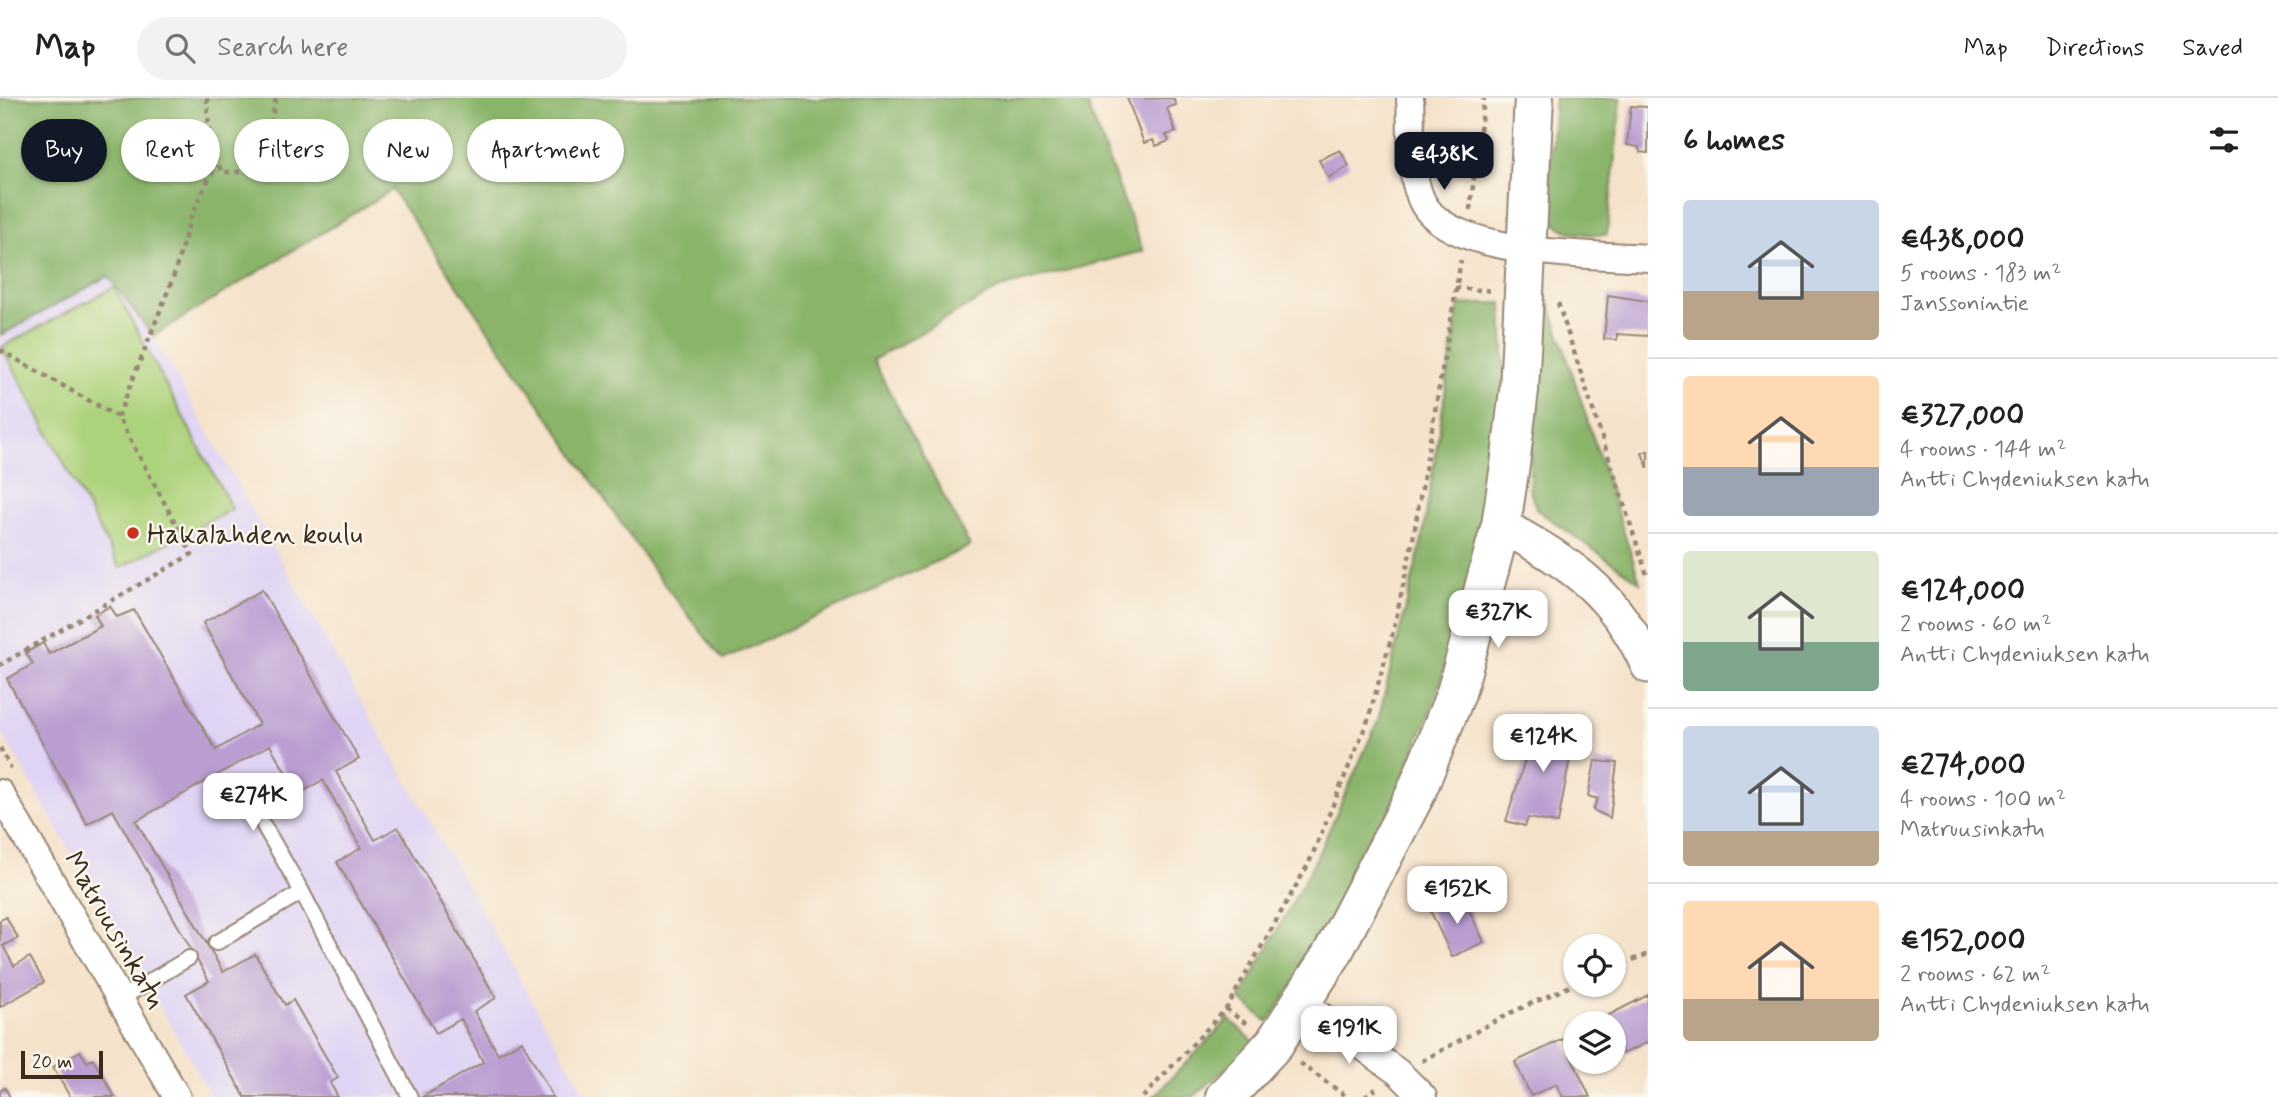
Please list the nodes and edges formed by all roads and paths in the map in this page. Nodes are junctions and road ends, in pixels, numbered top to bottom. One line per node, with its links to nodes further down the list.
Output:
1 (207, 98): 6 (path)
2 (276, 98): 7 (path)
3 (1410, 98): 9 (street)
4 (1484, 98): 9 (path)
5 (1534, 98): 10 (main road)
6 (209, 119)
7 (220, 169)
8 (207, 182): 14 (path)
9 (1465, 236): 10 (street); 32 (path)
10 (1525, 249): 11 (street); 15 (main road)
11 (1648, 258)
12 (1555, 295): 16 (path)
13 (0, 350): 14 (path)
14 (118, 417): 17 (path)
15 (1501, 526): 18 (street); 28 (main road)
16 (1648, 578)
17 (0, 665)
18 (1648, 666)
19 (0, 793): 27 (street, Matruusinkatu)
20 (264, 825): 21 (lane)
21 (302, 892): 22 (lane); 31 (lane)
22 (216, 943)
23 (1648, 954): 25 (path)
24 (189, 958): 27 (lane)
25 (1626, 962)
26 (1563, 989): 29 (path)
27 (120, 999): 30 (street, Matruusinkatu)
28 (1303, 1003): 29 (street); 33 (main road)
29 (1399, 1073): 34 (street)
30 (177, 1097)
31 (410, 1097)
32 (1143, 1097)
33 (1226, 1097)
34 (1423, 1097)

